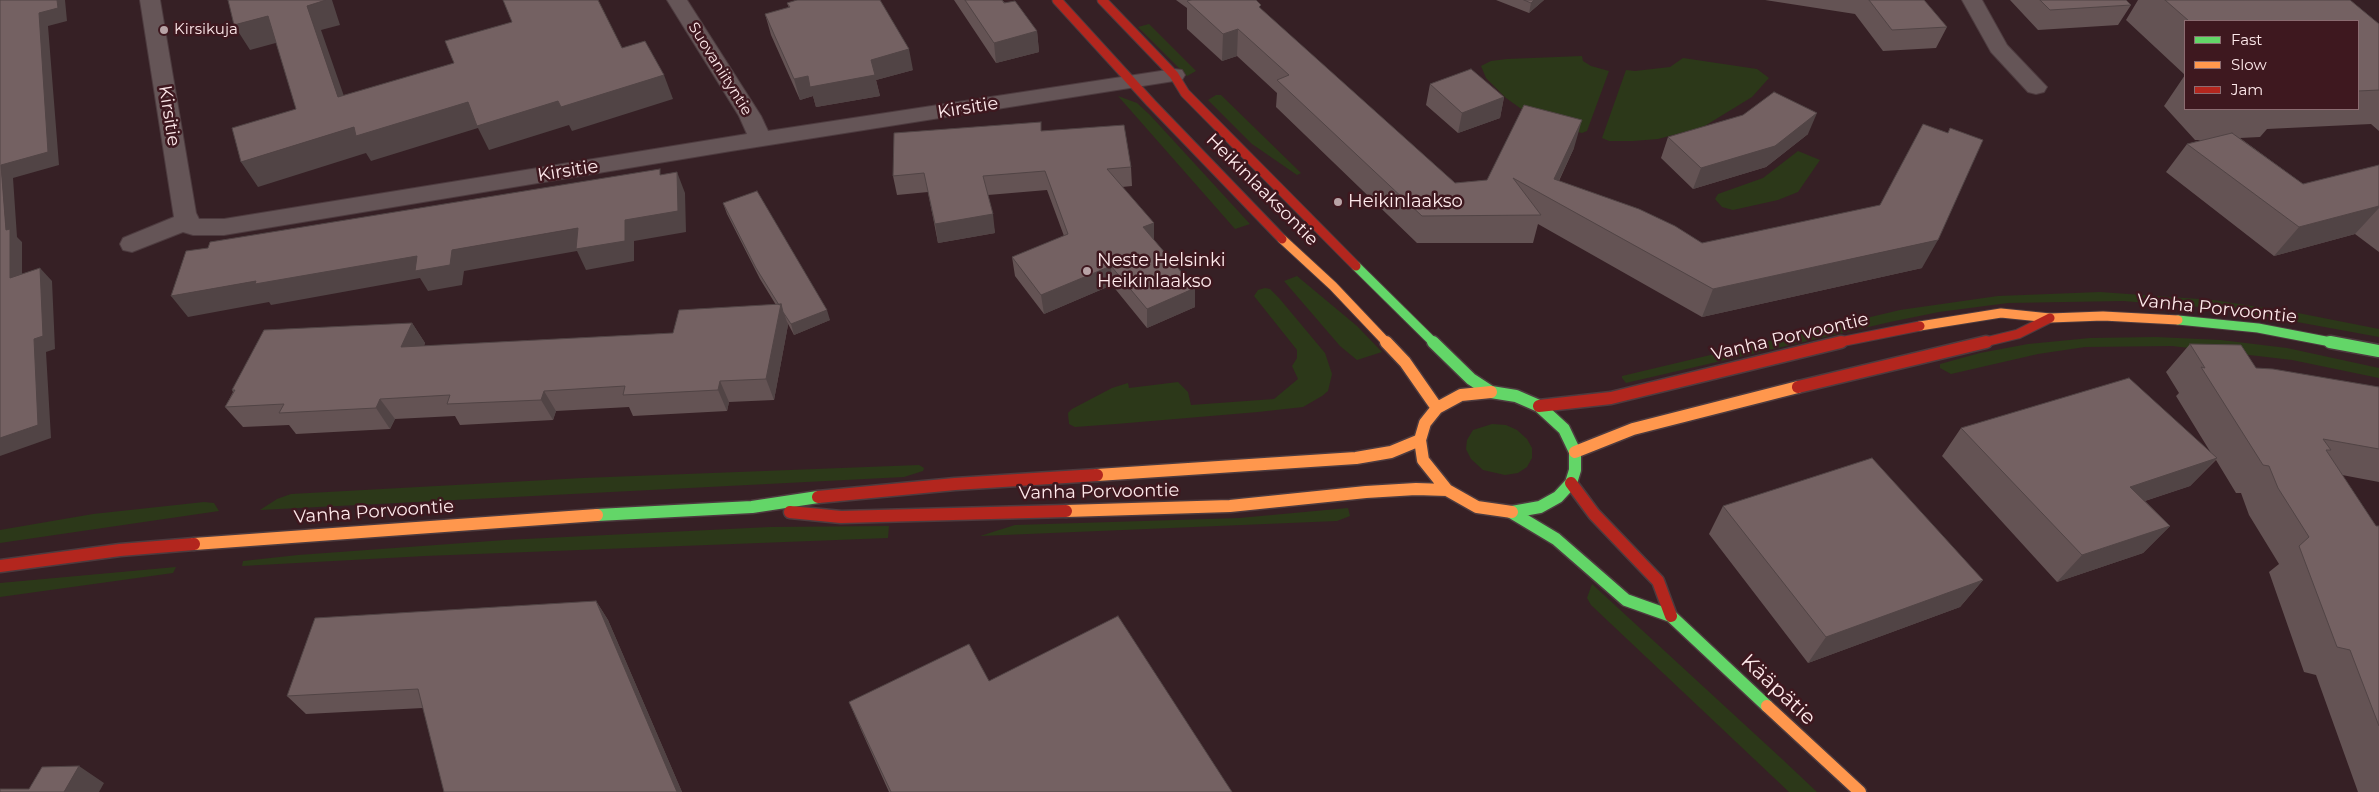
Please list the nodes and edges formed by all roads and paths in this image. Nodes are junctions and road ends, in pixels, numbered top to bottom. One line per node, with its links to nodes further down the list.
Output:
1 (150, 0): 10 (street, Kirsitie)
2 (676, 0): 9 (street, Suovaniityntie)
3 (1057, 0): 7 (main road, Heikinlaaksontie)
4 (1102, 0): 6 (main road, Heikinlaaksontie)
5 (1972, 0): 8 (street)
6 (1174, 75): 7 (street, Kirsitie); 14 (main road, Heikinlaaksontie)
7 (1132, 82): 9 (street, Kirsitie); 16 (main road, Heikinlaaksontie)
8 (2036, 87)
9 (761, 140): 10 (street, Kirsitie)
10 (187, 221): 11 (street)
11 (132, 244)
12 (2050, 318): 13 (main road, Vanha Porvoontie); 15 (main road, Vanha Porvoontie); 18 (main road, Vanha Porvoontie)
13 (2379, 351)
14 (1490, 392): 15 (main road); 16 (main road)
15 (1539, 406): 18 (main road)
16 (1437, 408): 17 (main road)
17 (1420, 440): 20 (main road); 21 (main road, Vanha Porvoontie)
18 (1575, 452): 19 (main road)
19 (1571, 483): 22 (main road); 24 (main road, Kääpätie)
20 (1446, 490): 21 (main road, Vanha Porvoontie); 22 (main road)
21 (752, 507): 23 (main road, Vanha Porvoontie)
22 (1511, 512): 24 (main road, Kääpätie)
23 (0, 566)
24 (1671, 616): 25 (main road, Kääpätie)
25 (1860, 792)

